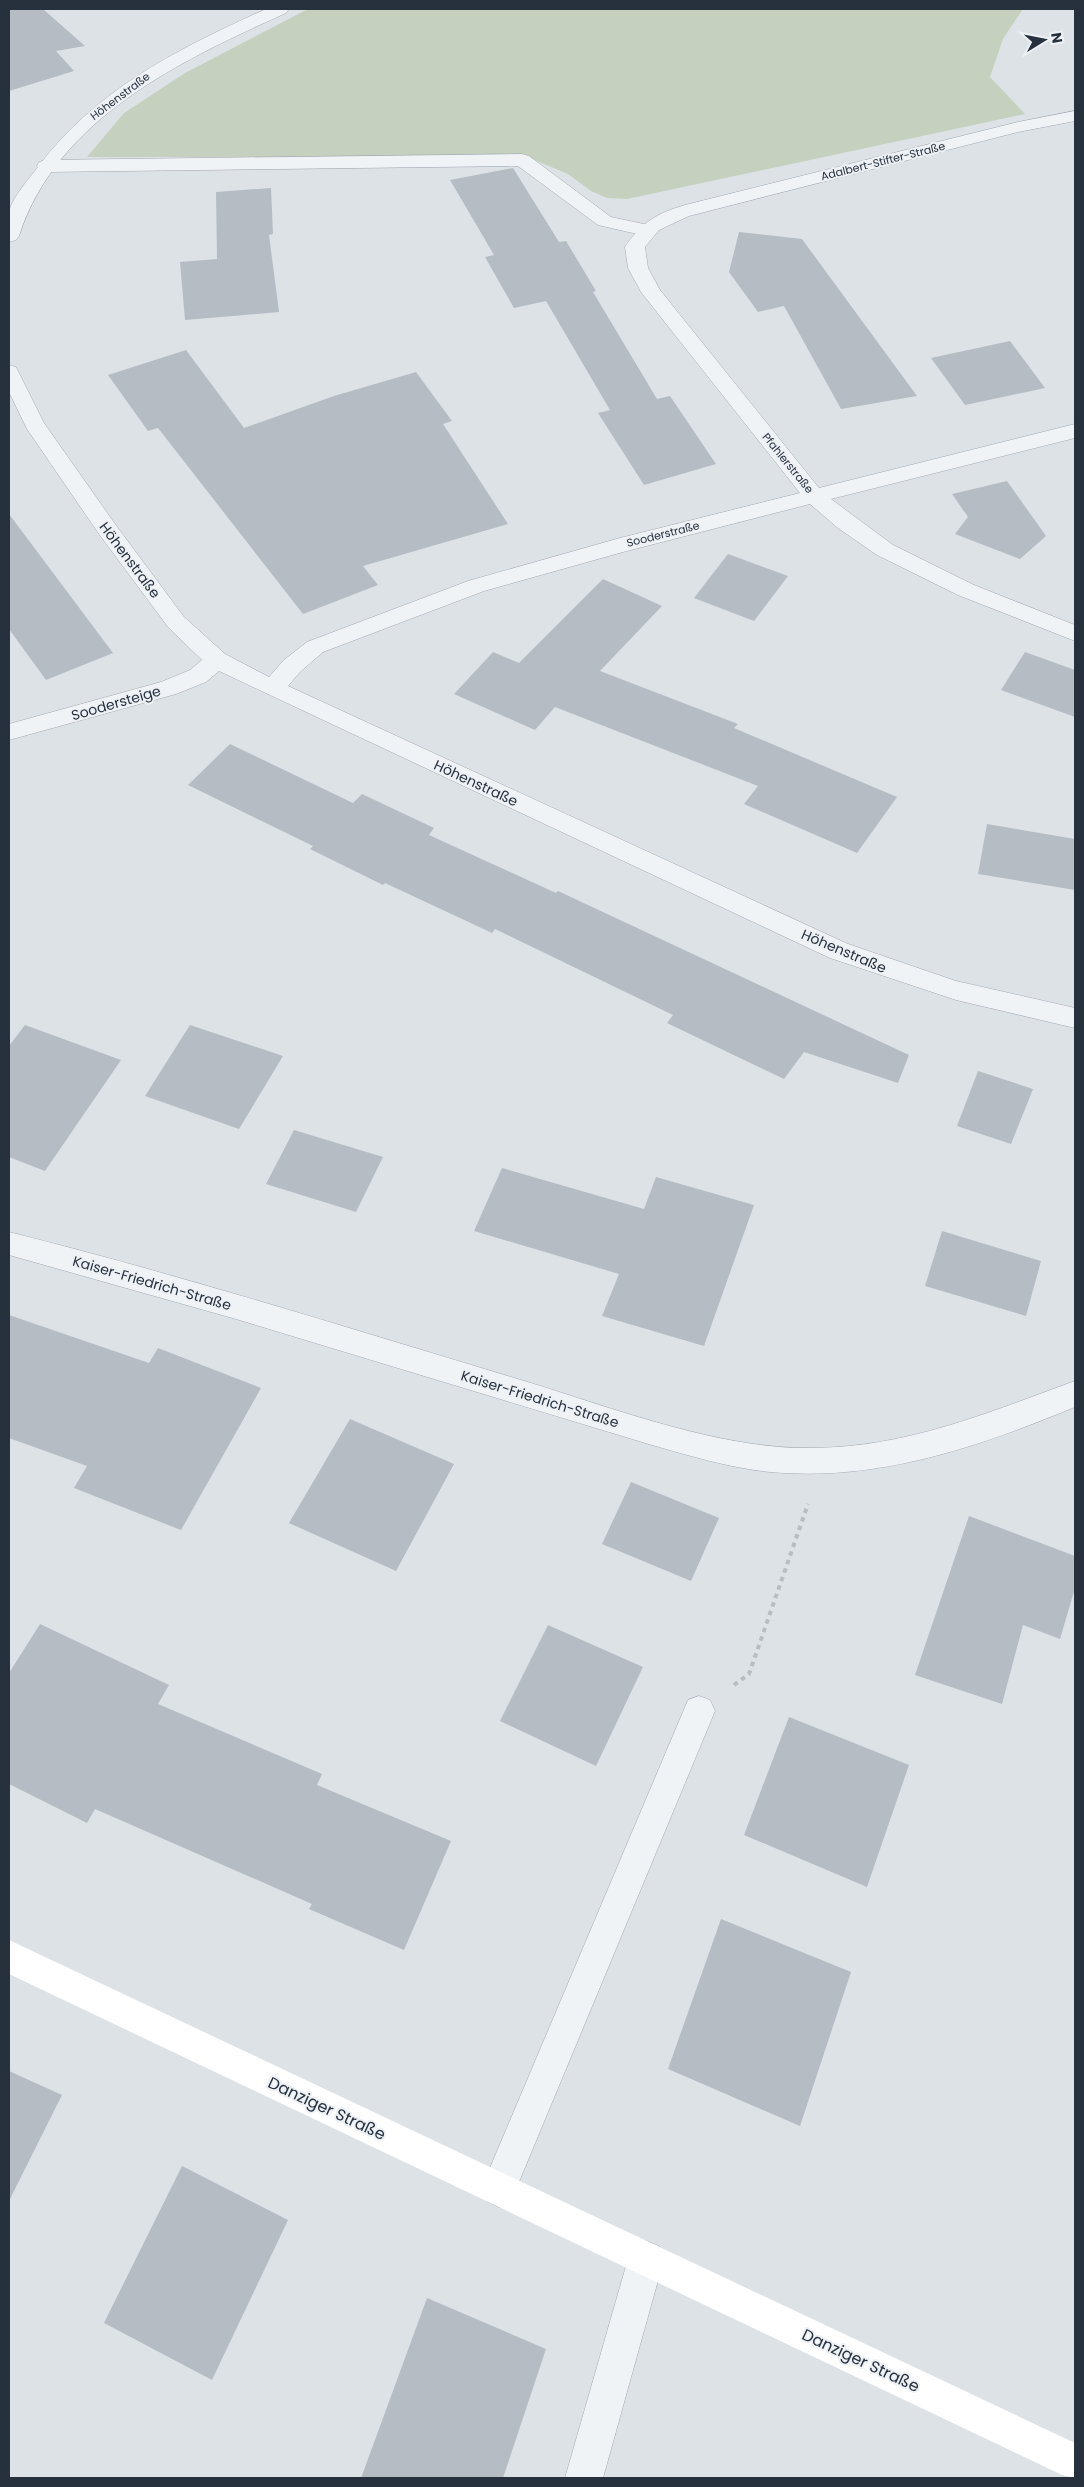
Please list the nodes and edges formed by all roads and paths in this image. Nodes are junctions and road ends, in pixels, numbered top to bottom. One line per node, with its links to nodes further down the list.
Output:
1 (280, 9): 3 (street, Höhenstraße)
2 (1075, 116): 4 (street, Adalbert-Stifter-Straße)
3 (46, 166): 4 (street); 5 (street, Höhenstraße)
4 (646, 230): 8 (street, Pfahlerstraße)
5 (9, 236)
6 (9, 370): 10 (street, Höhenstraße)
7 (1075, 431): 8 (street, Sooderstraße)
8 (814, 496): 9 (street, Pfahlerstraße); 11 (street, Sooderstraße)
9 (1075, 633)
10 (217, 660): 11 (street, Höhenstraße); 12 (street, Soodersteige)
11 (273, 688): 13 (street, Höhenstraße)
12 (9, 732)
13 (1075, 1018)
14 (9, 1242): 16 (street, Kaiser-Friedrich-Straße)
15 (1075, 1394): 16 (street, Kaiser-Friedrich-Straße)
16 (823, 1462): 17 (path)
17 (699, 1711): 19 (street)
18 (9, 1958): 19 (main road, Danziger Straße)
19 (499, 2189): 20 (main road, Danziger Straße)
20 (646, 2259): 21 (main road, Danziger Straße); 22 (street)
21 (1075, 2462)
22 (584, 2478)

